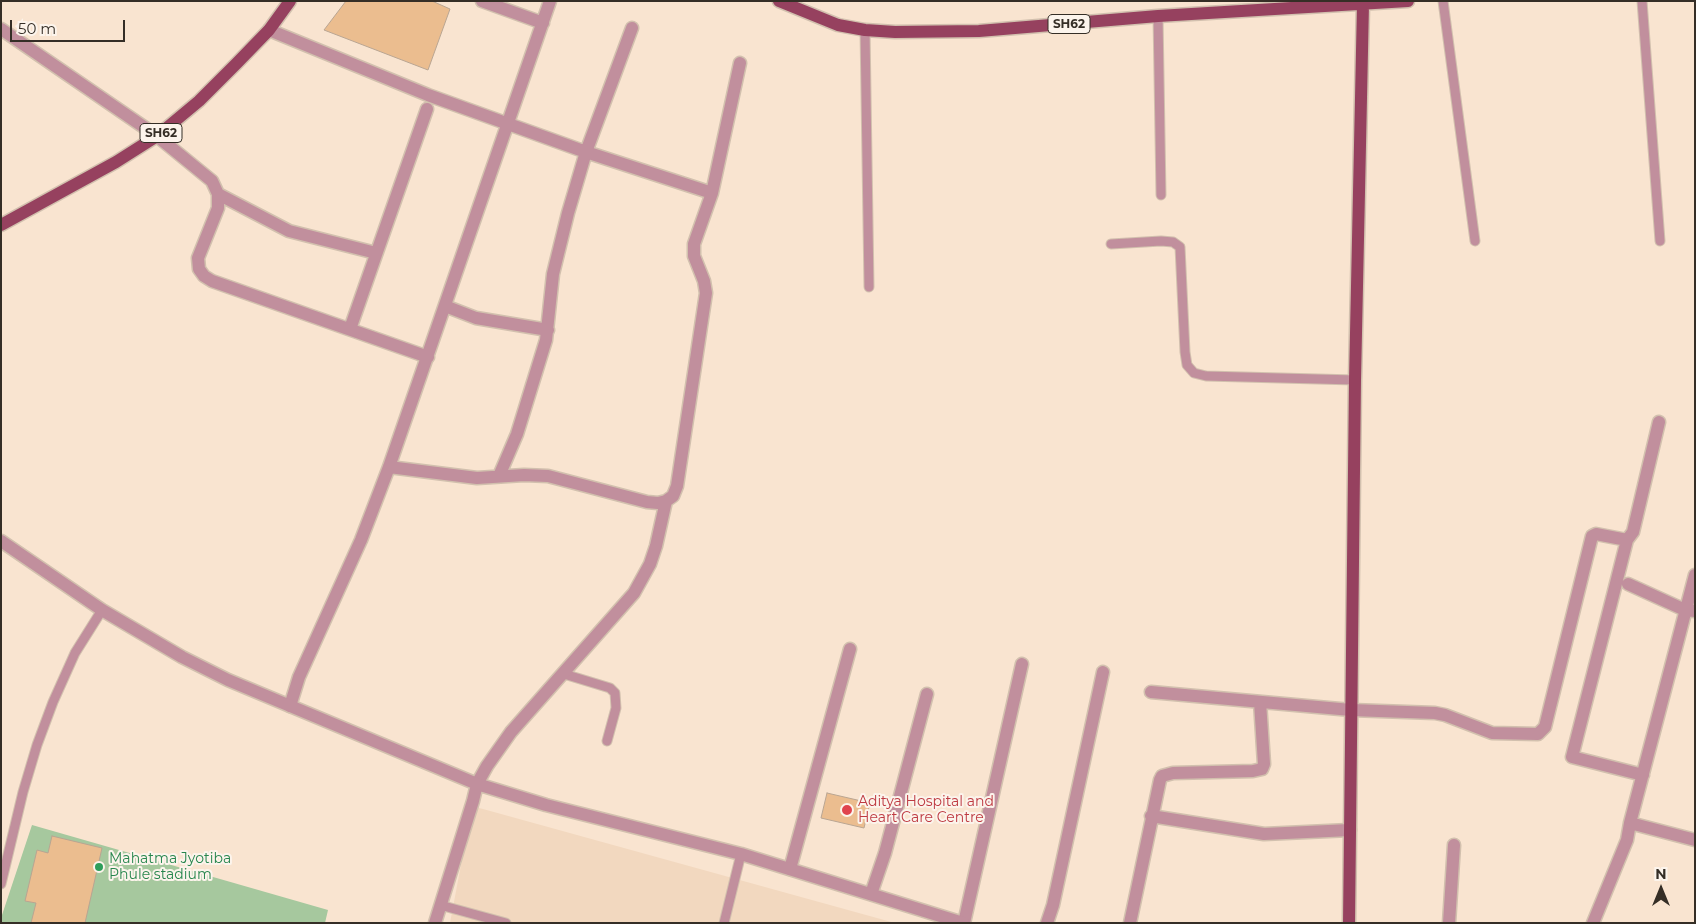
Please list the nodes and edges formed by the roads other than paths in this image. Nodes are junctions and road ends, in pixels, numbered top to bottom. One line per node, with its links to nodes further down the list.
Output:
1 (290, 1): 14 (main road, SH62)
2 (482, 1): 11 (street)
3 (550, 1): 11 (street)
4 (780, 1): 15 (main road, SH62)
5 (1408, 1): 9 (main road, SH62)
6 (1443, 1): 26 (lane)
7 (1642, 1): 25 (lane)
8 (1363, 2): 9 (main road, SH62); 10 (main road, SH62); 34 (main road)
9 (1377, 2)
10 (1158, 16): 15 (main road, SH62); 23 (lane)
11 (543, 23): 18 (street)
12 (632, 28): 20 (street)
13 (1, 29): 19 (street)
14 (269, 30): 18 (street); 19 (main road, SH62)
15 (865, 30): 29 (lane)
16 (740, 63): 21 (street)
17 (427, 109): 28 (street)
18 (508, 124): 20 (street); 30 (street)
19 (157, 136): 22 (street); 24 (main road, SH62)
20 (586, 152): 21 (street); 32 (street)
21 (712, 193): 38 (street)
22 (218, 194): 28 (street); 31 (street)
23 (1161, 195)
24 (1, 224)
25 (1660, 241)
26 (1475, 242)
27 (1111, 244): 34 (lane)
28 (376, 253): 31 (street)
29 (869, 287)
30 (445, 306): 32 (street); 33 (street)
31 (350, 329): 33 (street)
32 (548, 330): 37 (street)
33 (428, 357): 36 (street)
34 (1355, 380): 53 (main road)
35 (1658, 422): 39 (street)
36 (389, 467): 37 (street); 52 (street)
37 (499, 476): 38 (street)
38 (666, 501): 48 (street)
39 (1627, 540): 53 (street); 55 (street)
40 (1, 541): 43 (street)
41 (1695, 575): 44 (street)
42 (1628, 584): 44 (street)
43 (102, 610): 52 (street); 64 (lane)
44 (1690, 610): 55 (street)
45 (850, 648): 63 (street)
46 (1022, 664): 71 (street)
47 (1103, 672): 72 (street)
48 (564, 674): 54 (lane); 56 (street)
49 (1151, 692): 51 (street)
50 (927, 694): 65 (street)
51 (1260, 702): 53 (street); 57 (street)
52 (290, 706): 56 (street)
53 (1352, 710): 59 (main road)
54 (607, 741)
55 (1643, 775): 58 (street)
56 (477, 784): 62 (street); 66 (street)
57 (1151, 816): 59 (street); 73 (street)
58 (1630, 823): 60 (street); 76 (street)
59 (1350, 830): 74 (main road)
60 (1695, 840)
61 (1454, 846): 75 (street)
62 (741, 854): 63 (street); 70 (lane)
63 (790, 869): 65 (street)
64 (1, 884)
65 (871, 894): 71 (street)
66 (440, 905): 67 (lane); 68 (street)
67 (471, 918): 69 (lane)
68 (436, 923)
69 (506, 923)
70 (724, 923)
71 (964, 923)
72 (1047, 923)
73 (1130, 923)
74 (1349, 923)
75 (1449, 923)
76 (1593, 923)

